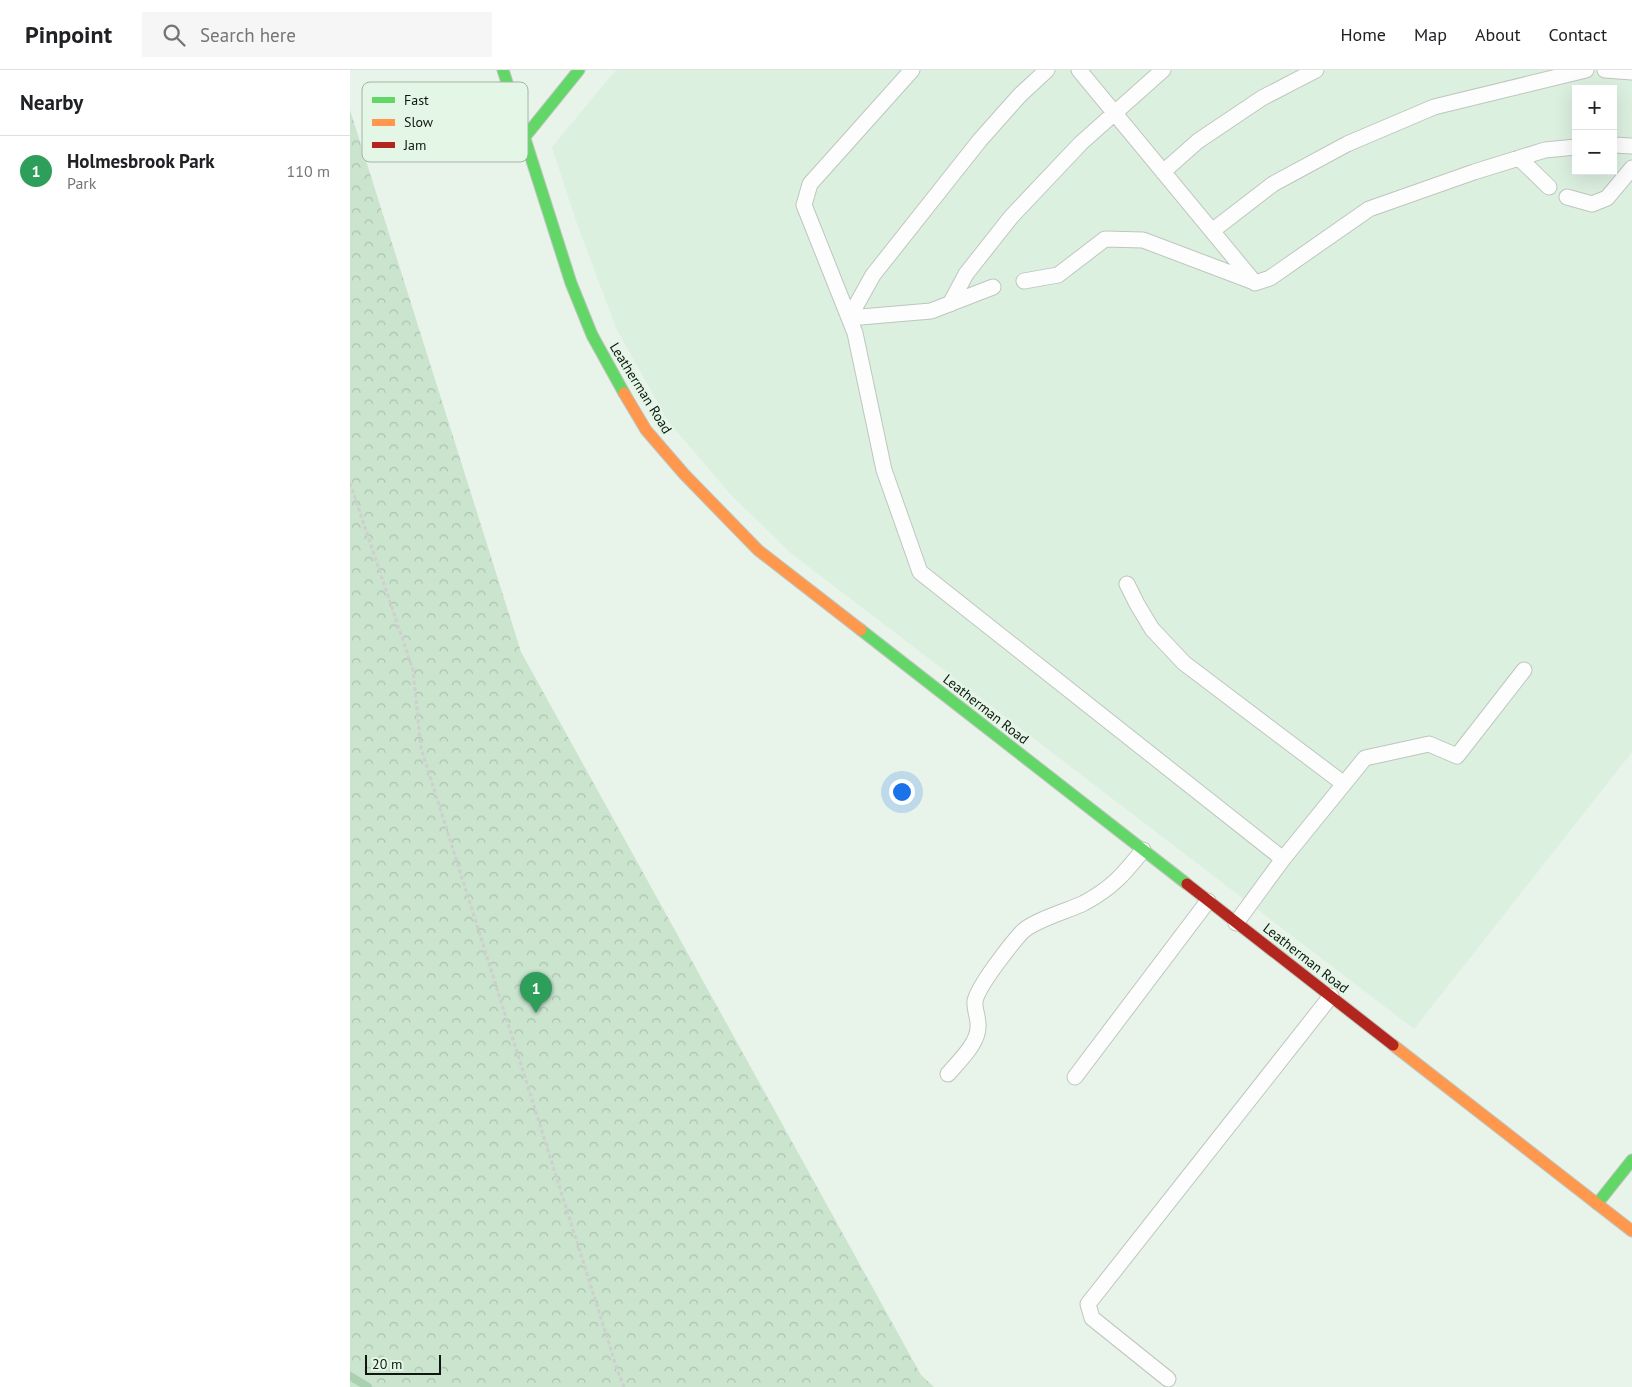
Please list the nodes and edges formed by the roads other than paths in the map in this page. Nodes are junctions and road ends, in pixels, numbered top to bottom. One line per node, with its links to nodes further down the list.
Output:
1 (503, 70): 11 (street, Leatherman Road)
2 (579, 70): 13 (street)
3 (912, 70): 28 (lane)
4 (1047, 70): 28 (lane)
5 (1078, 70): 12 (lane)
6 (1163, 70): 12 (lane)
7 (1316, 70): 20 (lane)
8 (1586, 70): 23 (lane)
9 (1606, 70): 10 (lane)
10 (1632, 72)
11 (507, 82)
12 (1115, 114): 20 (lane); 27 (lane)
13 (528, 133)
14 (1617, 145): 15 (lane)
15 (1632, 146)
16 (1572, 147): 18 (lane)
17 (528, 150): 32 (street, Leatherman Road)
18 (1519, 158): 21 (lane); 25 (lane)
19 (1632, 168): 22 (lane)
20 (1163, 172): 23 (lane)
21 (1550, 187)
22 (1567, 197)
23 (1212, 231): 25 (lane)
24 (1024, 281): 25 (lane)
25 (1255, 283)
26 (993, 287): 27 (lane)
27 (950, 304): 28 (lane)
28 (849, 318): 33 (lane)
29 (1127, 584): 31 (lane)
30 (1524, 670): 31 (lane)
31 (1344, 784): 33 (lane)
32 (1143, 850): 34 (street, Leatherman Road); 37 (lane)
33 (1283, 859): 35 (lane)
34 (1208, 901): 35 (street, Leatherman Road); 38 (lane)
35 (1236, 923): 36 (street, Leatherman Road)
36 (1331, 996): 40 (street, Leatherman Road); 42 (lane)
37 (948, 1074)
38 (1075, 1077)
39 (1632, 1160): 40 (street)
40 (1597, 1204): 41 (street, Leatherman Road)
41 (1632, 1231)
42 (1168, 1379)

